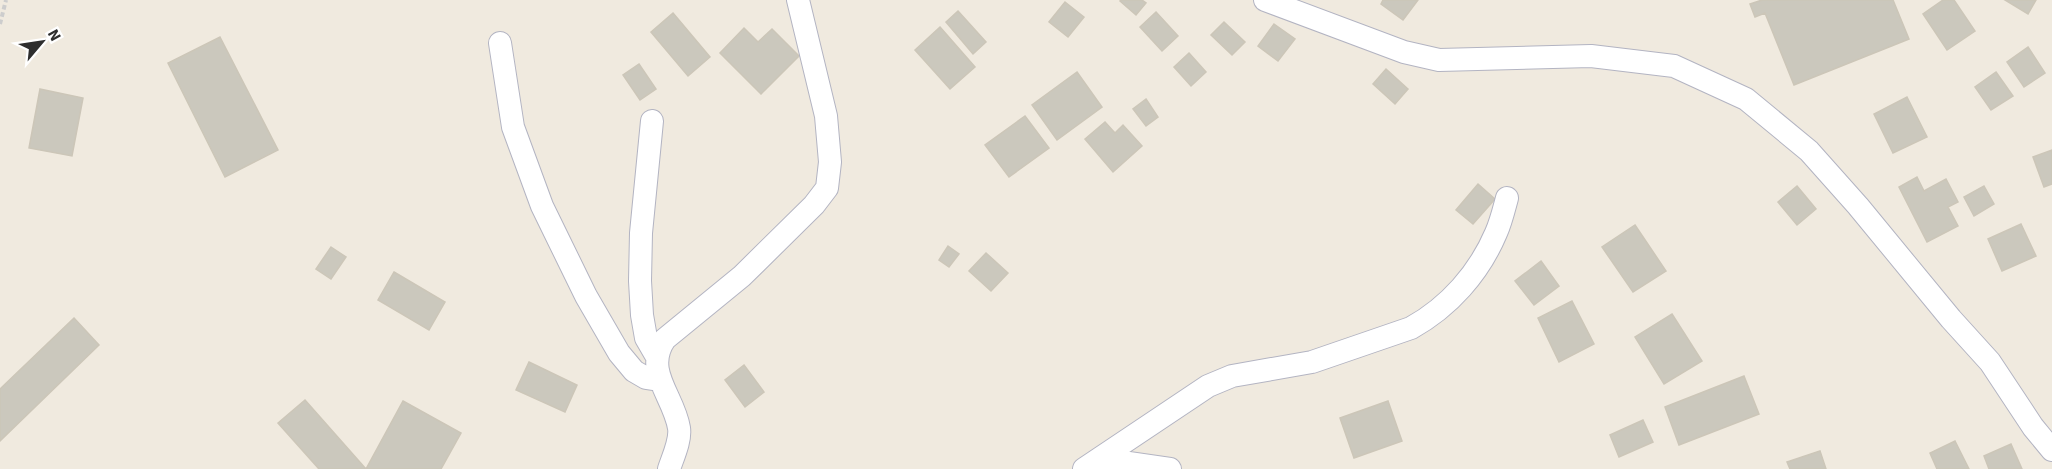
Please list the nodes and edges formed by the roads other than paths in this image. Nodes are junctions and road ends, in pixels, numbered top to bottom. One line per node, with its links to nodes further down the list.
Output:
1 (798, 0): 6 (street)
2 (1265, 0): 8 (street)
3 (500, 43): 7 (street)
4 (652, 121): 6 (street)
5 (1507, 198): 9 (street)
6 (657, 357): 7 (street)
7 (659, 380): 10 (street)
8 (2052, 450)
9 (1092, 464): 11 (street)
10 (669, 469)
11 (1170, 469)

